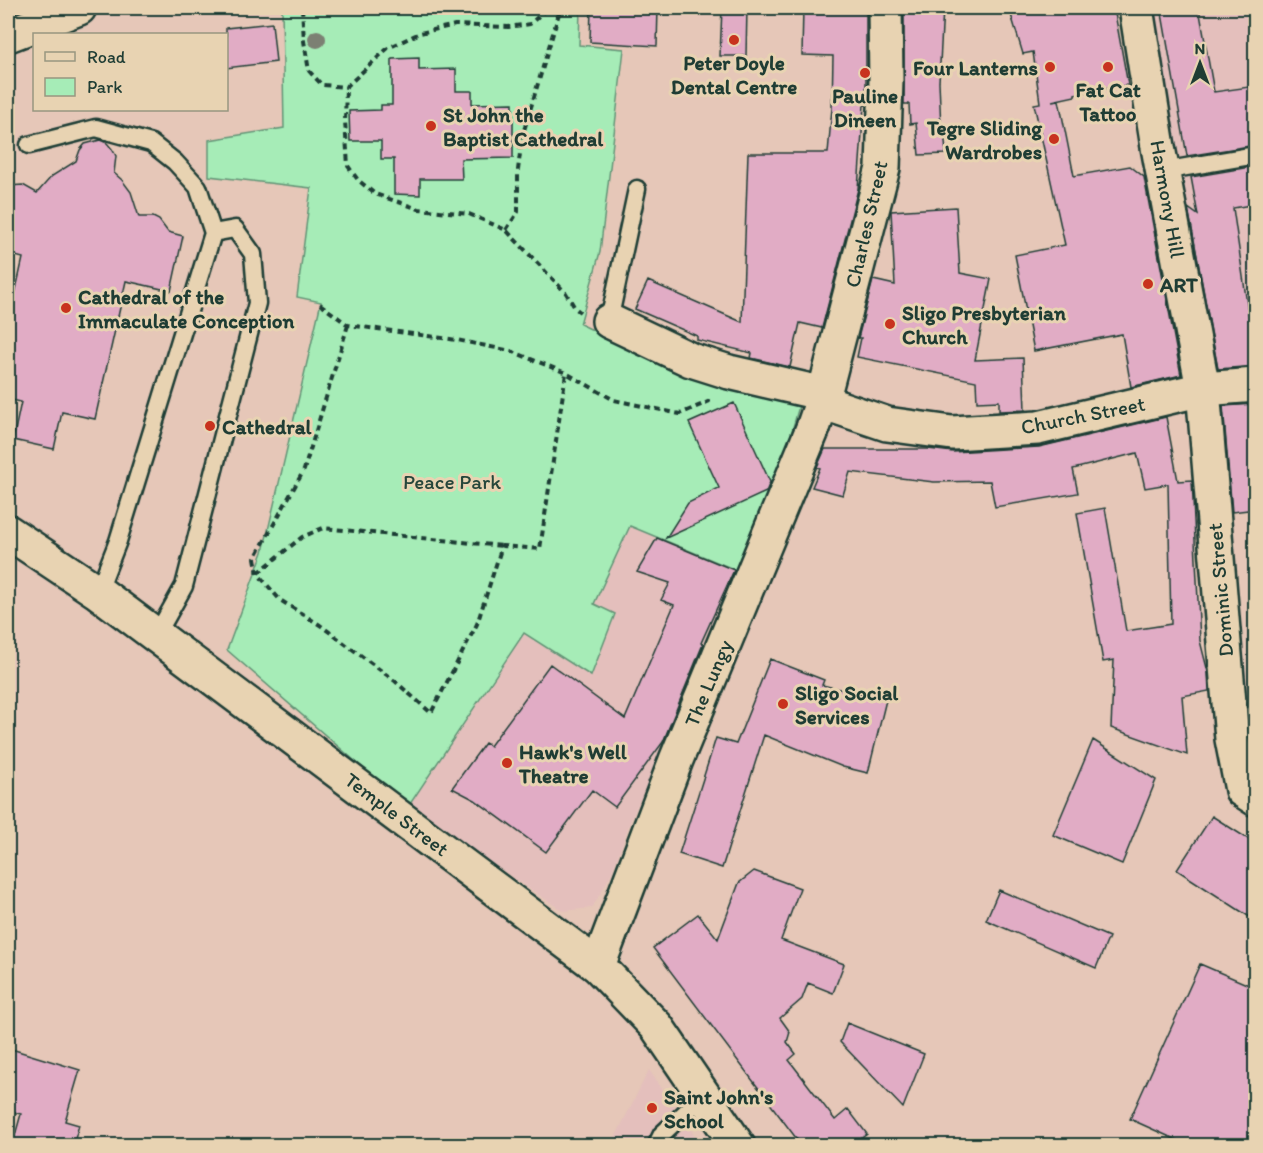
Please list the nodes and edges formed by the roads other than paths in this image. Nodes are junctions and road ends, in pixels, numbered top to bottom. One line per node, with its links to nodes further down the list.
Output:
1 (79, 8): 4 (street)
2 (885, 8): 13 (street, Charles Street)
3 (1136, 8): 7 (street, Harmony Hill)
4 (8, 35)
5 (29, 145): 9 (lane)
6 (1256, 155): 7 (lane)
7 (1163, 171): 12 (street, Harmony Hill)
8 (637, 189): 10 (lane)
9 (213, 233): 15 (lane); 16 (lane)
10 (609, 321): 13 (street, Church Street)
11 (1256, 385): 12 (street, Church Street)
12 (1203, 389): 13 (street, Church Street); 17 (street, Dominic Street)
13 (823, 398): 18 (street, The Lungy)
14 (8, 532): 15 (street, Temple Street)
15 (98, 592): 16 (street, Temple Street)
16 (156, 636): 18 (street, Temple Street)
17 (1249, 795)
18 (598, 966): 19 (street, Temple Street)
19 (704, 1096): 20 (lane); 21 (street, Temple Street)
20 (656, 1146)
21 (738, 1146)

